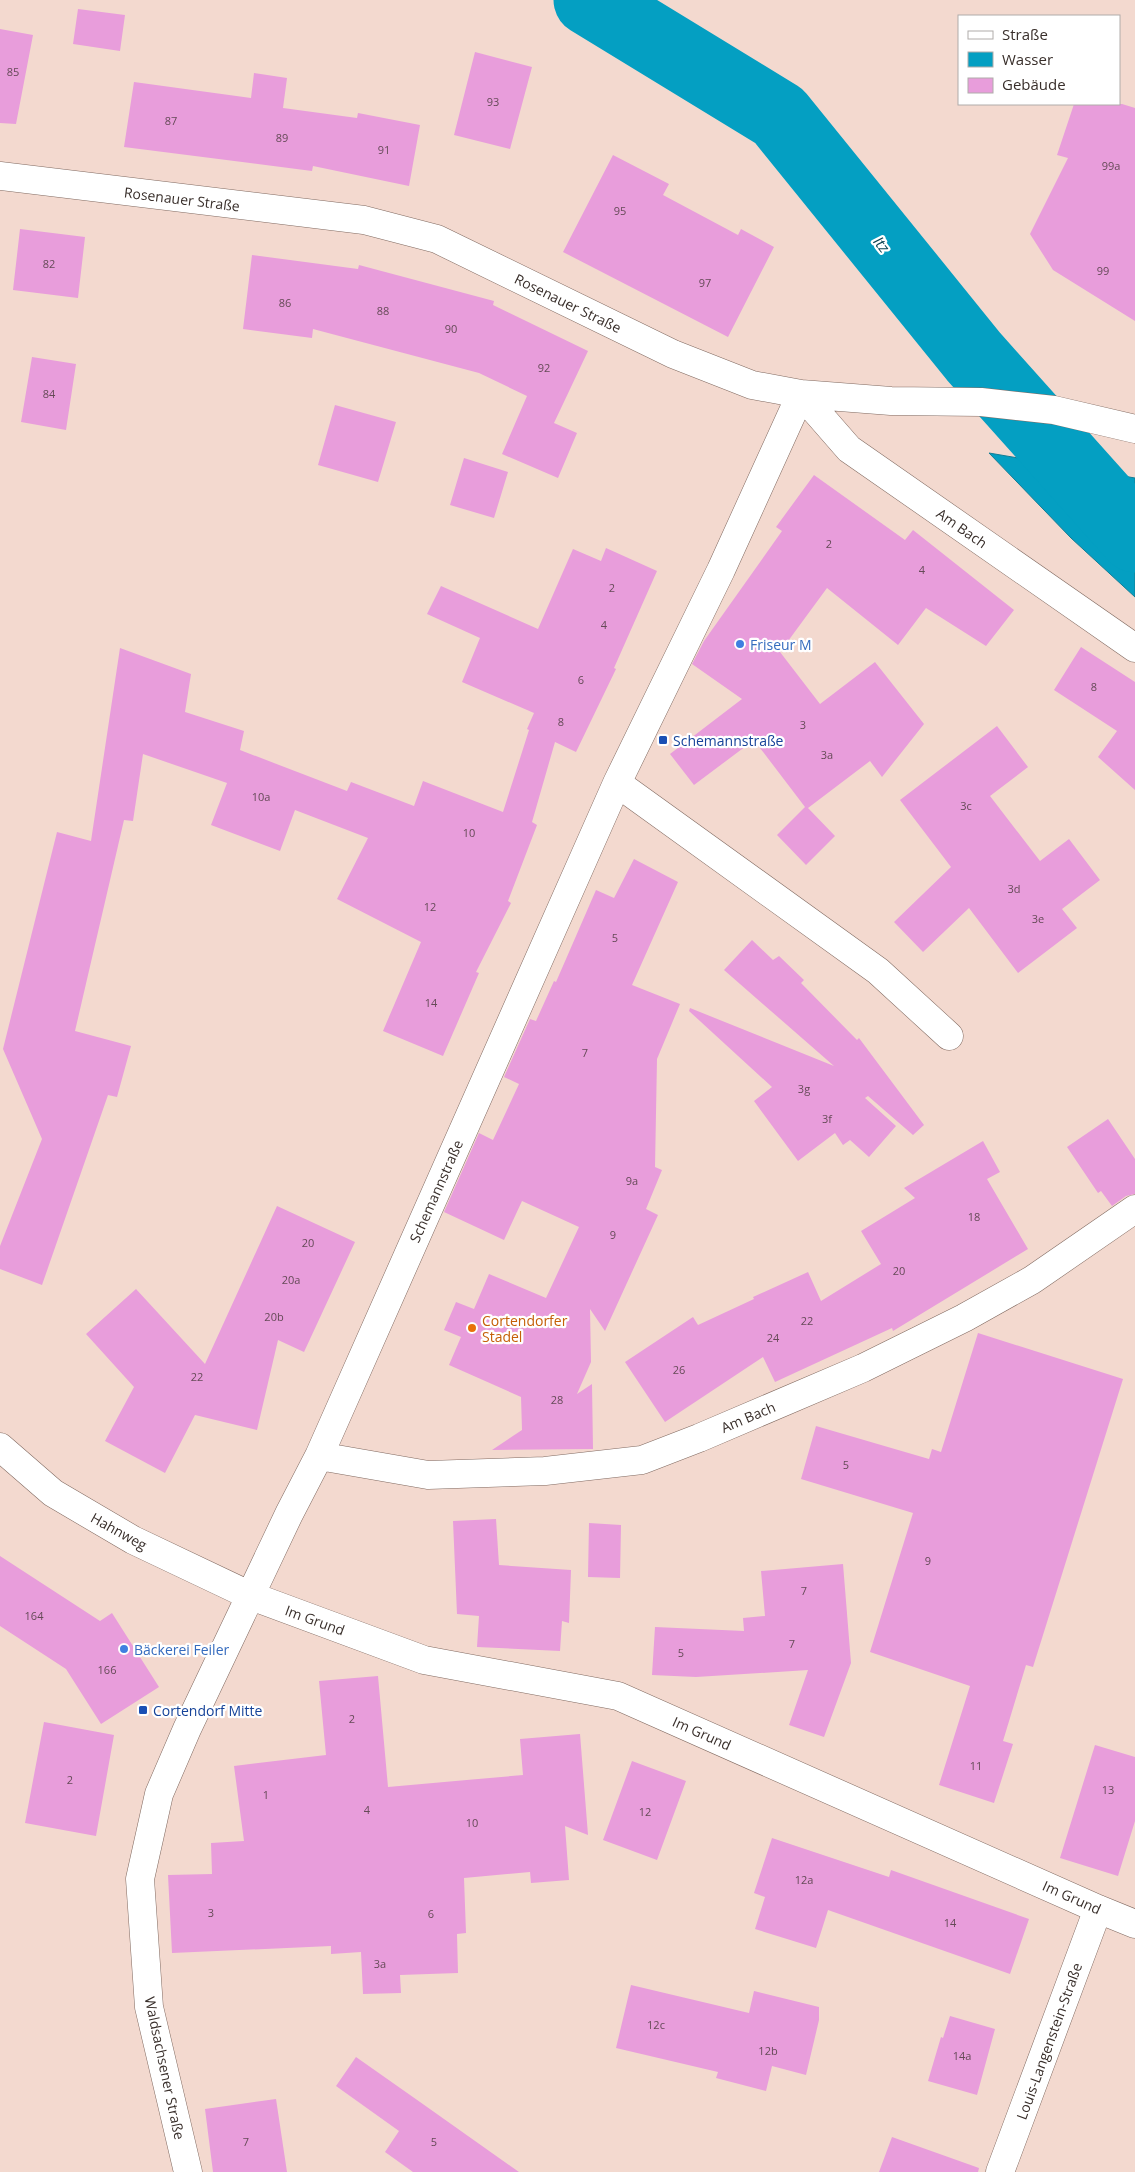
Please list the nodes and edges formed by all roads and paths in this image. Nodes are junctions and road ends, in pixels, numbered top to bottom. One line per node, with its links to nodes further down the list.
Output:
1 (0, 176): 2 (street, Rosenauer Straße)
2 (801, 394): 3 (street, Rosenauer Straße); 4 (street, Am Bach); 5 (street, Schemannstraße)
3 (1133, 428)
4 (1135, 648)
5 (617, 783): 6 (street); 9 (street, Schemannstraße)
6 (949, 1036)
7 (1135, 1209): 9 (street, Am Bach)
8 (0, 1447): 10 (street, Hahnweg)
9 (319, 1456): 10 (street, Schemannstraße)
10 (251, 1596): 11 (street, Im Grund); 13 (street, Waldsachsener Straße)
11 (1098, 1909): 12 (street, Im Grund); 14 (street, Louis-Langenstein-Straße)
12 (1135, 1924)
13 (188, 2172)
14 (1000, 2172)

